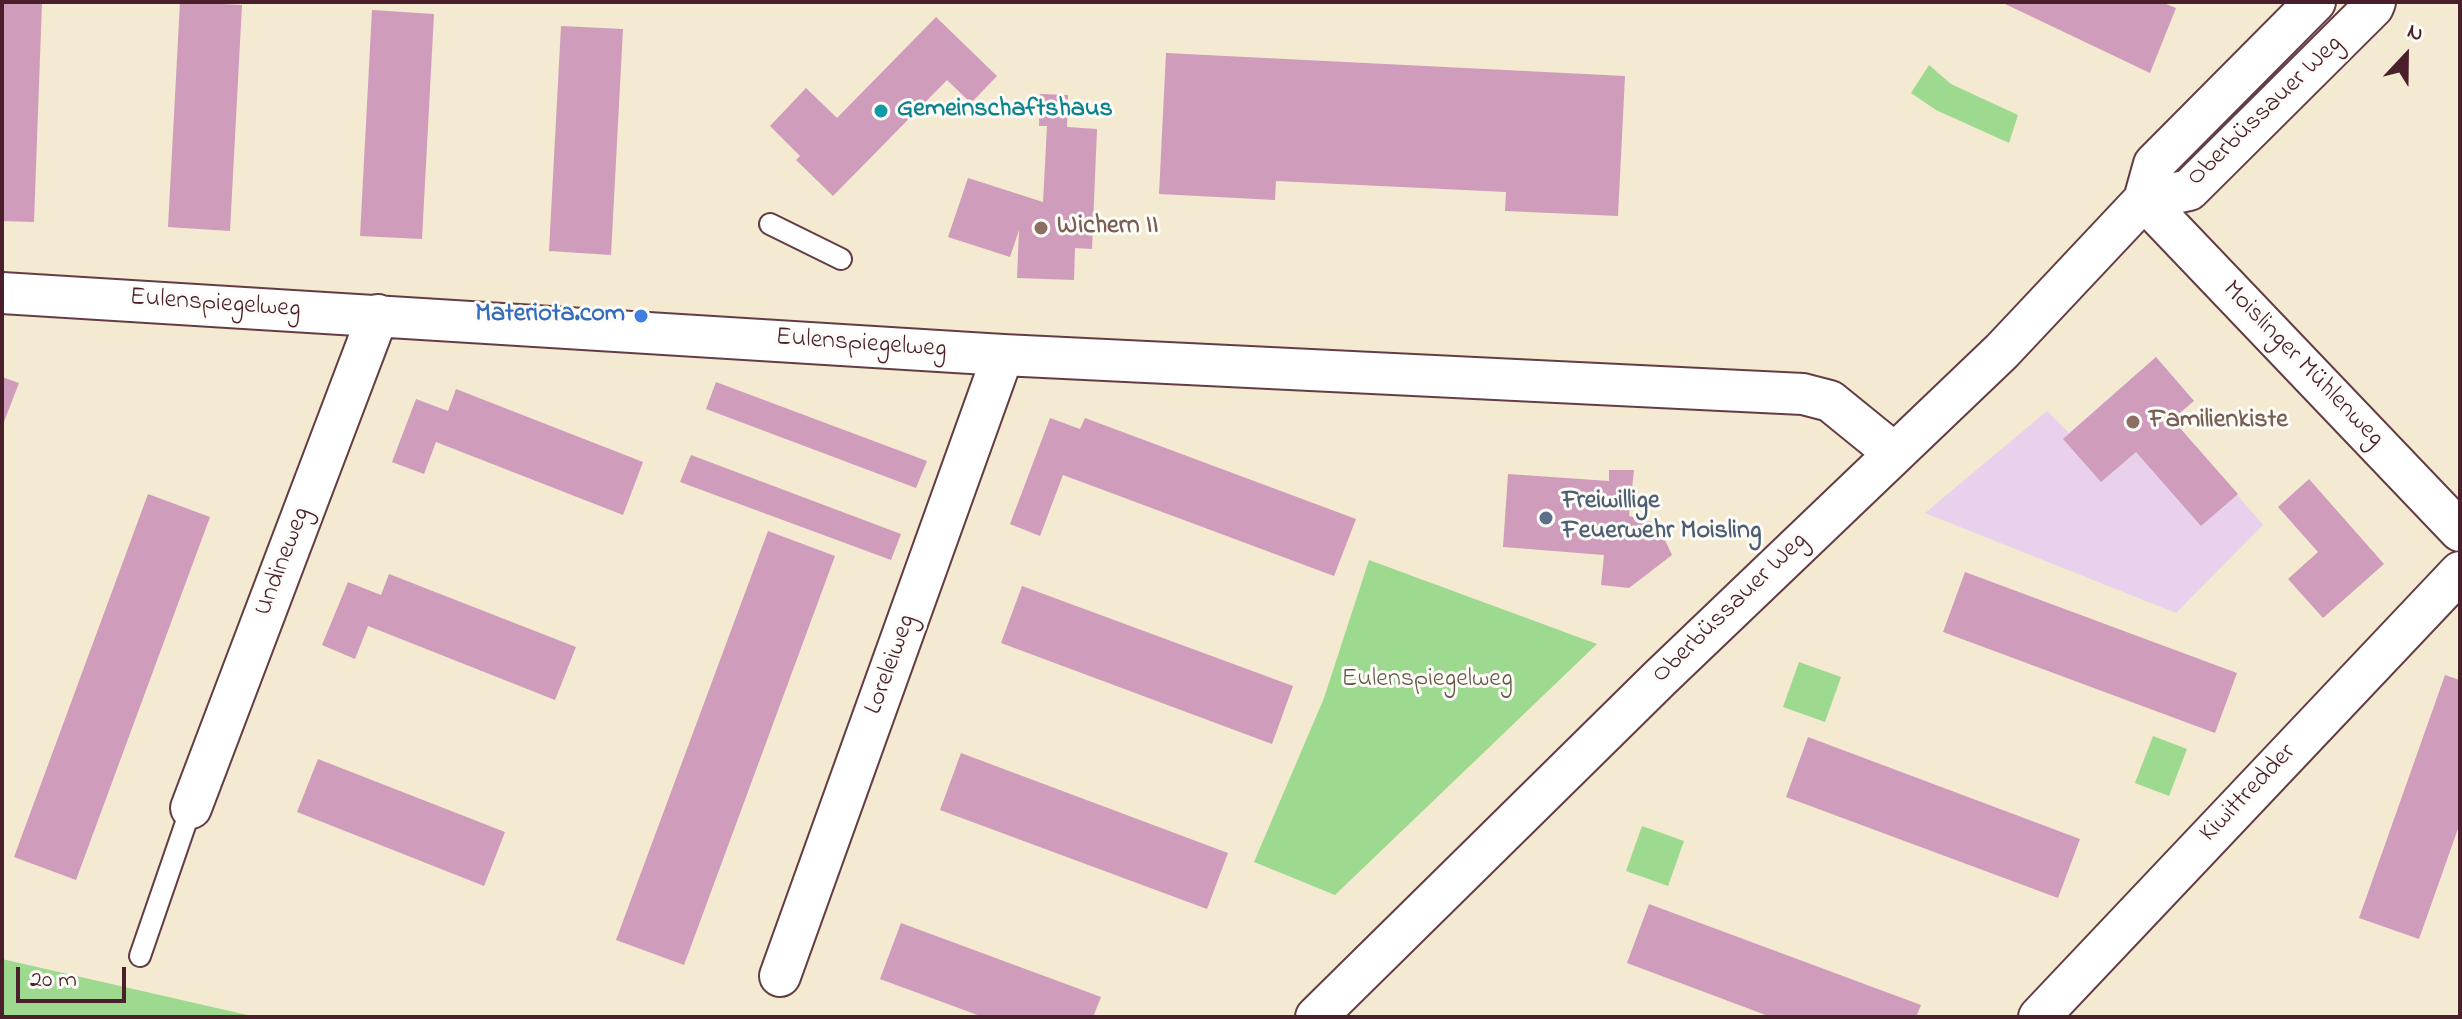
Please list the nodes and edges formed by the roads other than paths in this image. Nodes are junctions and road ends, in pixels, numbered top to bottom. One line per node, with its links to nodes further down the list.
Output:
1 (2315, 2): 3 (street, Oberbüssauer Weg)
2 (2375, 2): 3 (street, Oberbüssauer Weg)
3 (2144, 200): 9 (street, Oberbüssauer Weg); 10 (street, Moislinger Mühlenweg)
4 (770, 224): 5 (lane)
5 (841, 259)
6 (2, 293): 7 (street, Eulenspiegelweg)
7 (378, 315): 8 (street, Eulenspiegelweg); 12 (street, Undineweg)
8 (1003, 355): 9 (street, Eulenspiegelweg); 14 (street, Loreleiweg)
9 (1894, 453): 15 (street, Oberbüssauer Weg)
10 (2460, 531)
11 (2460, 572): 16 (street, Kiwittredder)
12 (191, 808): 13 (lane)
13 (140, 956)
14 (780, 976)
15 (1316, 1017)
16 (2039, 1017)

